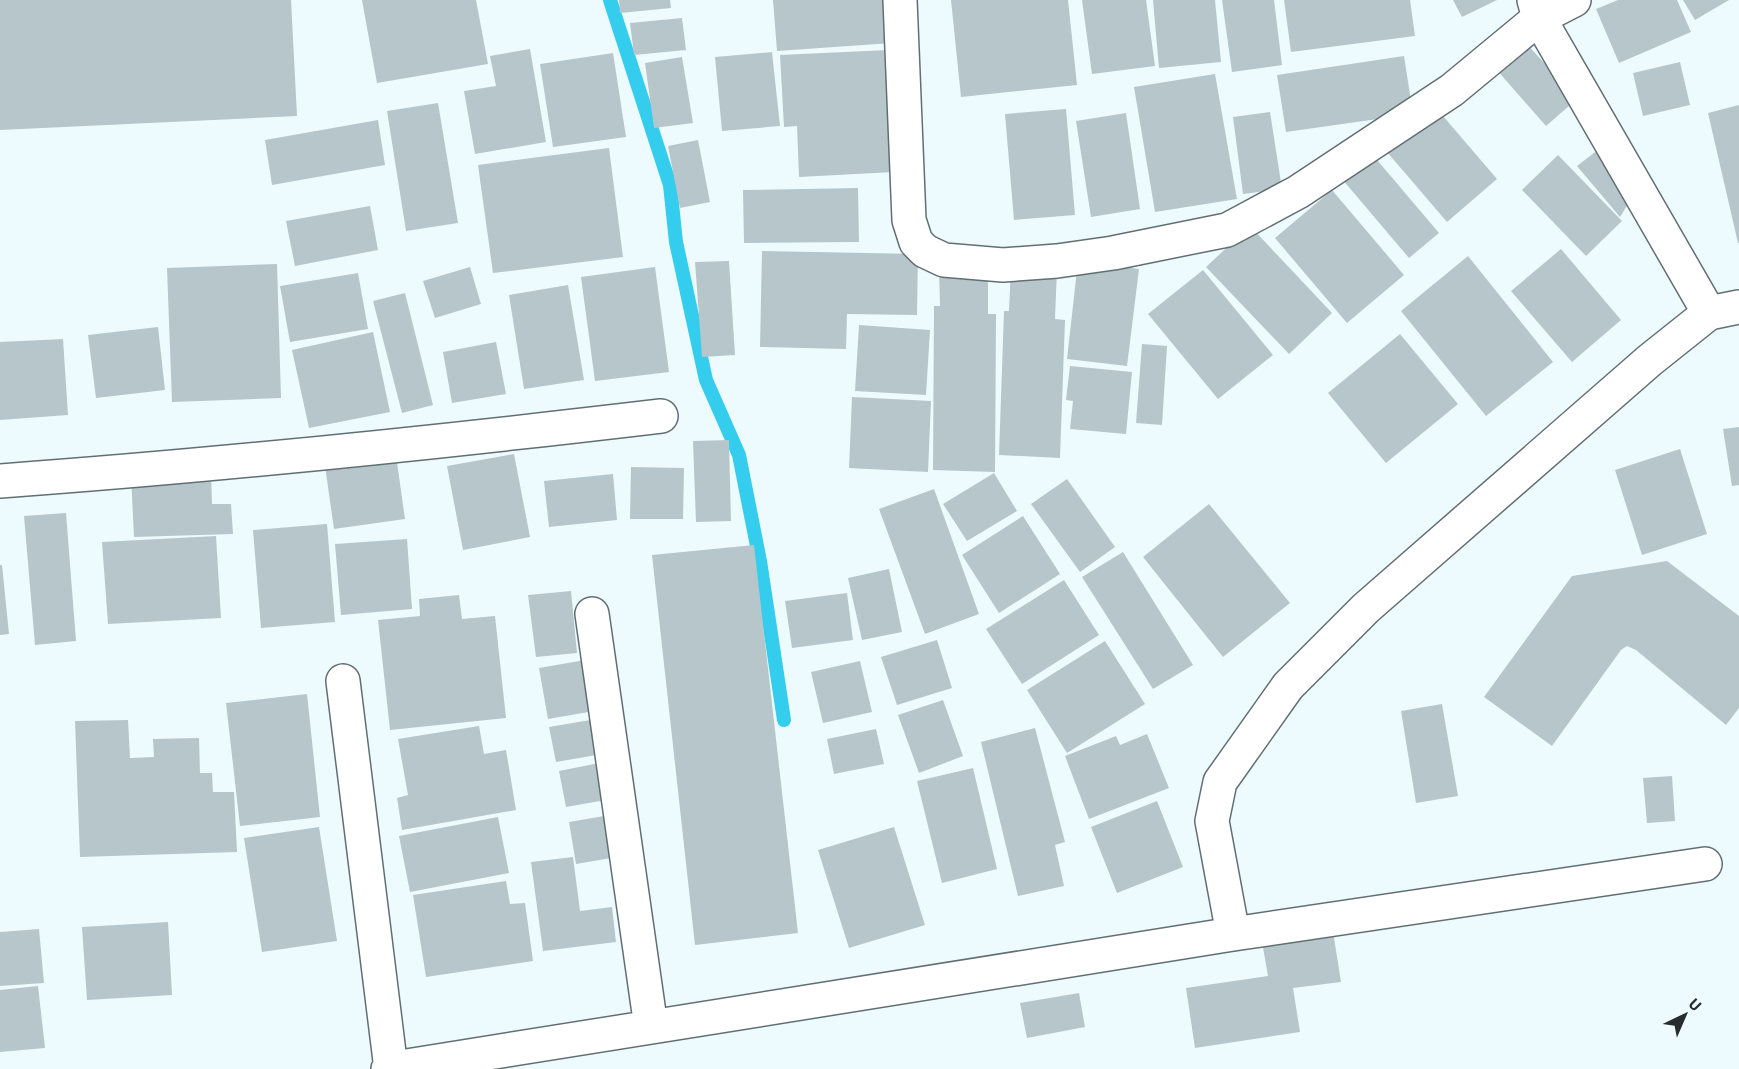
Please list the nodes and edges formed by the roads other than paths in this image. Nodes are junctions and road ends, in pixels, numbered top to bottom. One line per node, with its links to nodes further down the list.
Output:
1 (900, 0): 3 (street)
2 (1574, 0): 3 (street)
3 (1537, 9): 4 (street)
4 (1724, 310): 10 (street)
5 (661, 417): 6 (street)
6 (0, 481)
7 (592, 614): 11 (street)
8 (343, 681): 12 (street)
9 (1706, 864): 10 (street)
10 (1233, 934): 11 (street)
11 (651, 1027): 12 (street)
12 (390, 1069)

